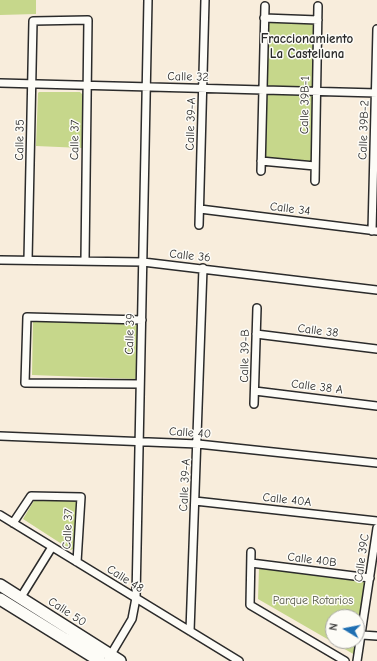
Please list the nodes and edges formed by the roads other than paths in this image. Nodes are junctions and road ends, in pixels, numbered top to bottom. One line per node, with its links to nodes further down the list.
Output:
1 (148, 0): 12 (street, Calle 39)
2 (205, 0): 13 (street, Calle 39-A)
3 (265, 6): 5 (street)
4 (318, 6): 7 (street, Calle 39B-1)
5 (264, 18): 7 (street); 14 (street)
6 (88, 20): 10 (street, Calle 35); 11 (street, Calle 37)
7 (318, 20): 15 (street, Calle 39B-1)
8 (377, 29): 16 (street, Calle 39B-2)
9 (0, 83): 10 (street, Calle 32)
10 (32, 84): 11 (street, Calle 32); 25 (street, Calle 35)
11 (87, 85): 12 (street, Calle 32); 26 (street, Calle 37)
12 (146, 87): 13 (street, Calle 32); 27 (street, Calle 39)
13 (204, 88): 14 (street, Calle 32); 21 (street, Calle 39-A)
14 (263, 90): 15 (street, Calle 32); 17 (street)
15 (316, 91): 16 (street, Calle 32); 18 (street, Calle 39B-1)
16 (377, 93): 23 (street, Calle 39B-2)
17 (261, 161): 18 (street); 19 (street)
18 (315, 166): 20 (street, Calle 39B-1)
19 (261, 171)
20 (315, 181)
21 (200, 209): 22 (street, Calle 39-A); 23 (street, Calle 34)
22 (199, 225)
23 (374, 231)
24 (0, 260): 25 (street, Calle 36)
25 (28, 260): 26 (street, Calle 36)
26 (85, 260): 27 (street, Calle 36)
27 (143, 262): 28 (street, Calle 36); 31 (street, Calle 39)
28 (203, 268): 29 (street, Calle 36); 40 (street, Calle 39-A)
29 (377, 290)
30 (257, 308): 32 (street, Calle 39-B)
31 (142, 320): 34 (street, Calle 39); 34 (street)
32 (256, 334): 33 (street, Calle 38); 35 (street, Calle 39-B)
33 (377, 348)
34 (140, 384): 39 (street, Calle 39)
35 (255, 391): 36 (street, Calle 39-B); 37 (street, Calle 38 A)
36 (254, 404)
37 (377, 406)
38 (0, 436): 39 (street, Calle 40)
39 (138, 441): 40 (street, Calle 40); 54 (street, Calle 39)
40 (198, 444): 41 (street, Calle 40); 42 (street, Calle 39-A)
41 (377, 463)
42 (195, 501): 44 (street, Calle 40A); 57 (street, Calle 39-A)
43 (0, 515): 45 (street, Calle 48)
44 (377, 522)
45 (13, 523): 47 (street, Calle 48); 49 (street, Calle 37)
46 (377, 528): 51 (street, Calle 39C)
47 (52, 547): 49 (street, Calle 48); 53 (street, Calle 37)
48 (251, 552): 50 (street)
49 (77, 562): 54 (street, Calle 48)
50 (251, 563): 51 (street, Calle 40B); 64 (street)
51 (370, 578): 56 (street, Calle 39C)
52 (0, 585): 53 (main road, Calle 50)
53 (21, 597): 61 (main road, Calle 50)
54 (136, 598): 57 (street, Calle 48); 61 (street, Calle 39)
55 (0, 599): 62 (main road, Calle 50)
56 (365, 614)
57 (190, 631): 63 (street, Calle 48)
58 (365, 635): 59 (street)
59 (377, 636)
60 (359, 649): 65 (street, Calle 39C)
61 (113, 659)
62 (100, 661)
63 (239, 661)
64 (345, 661)
65 (357, 661)

